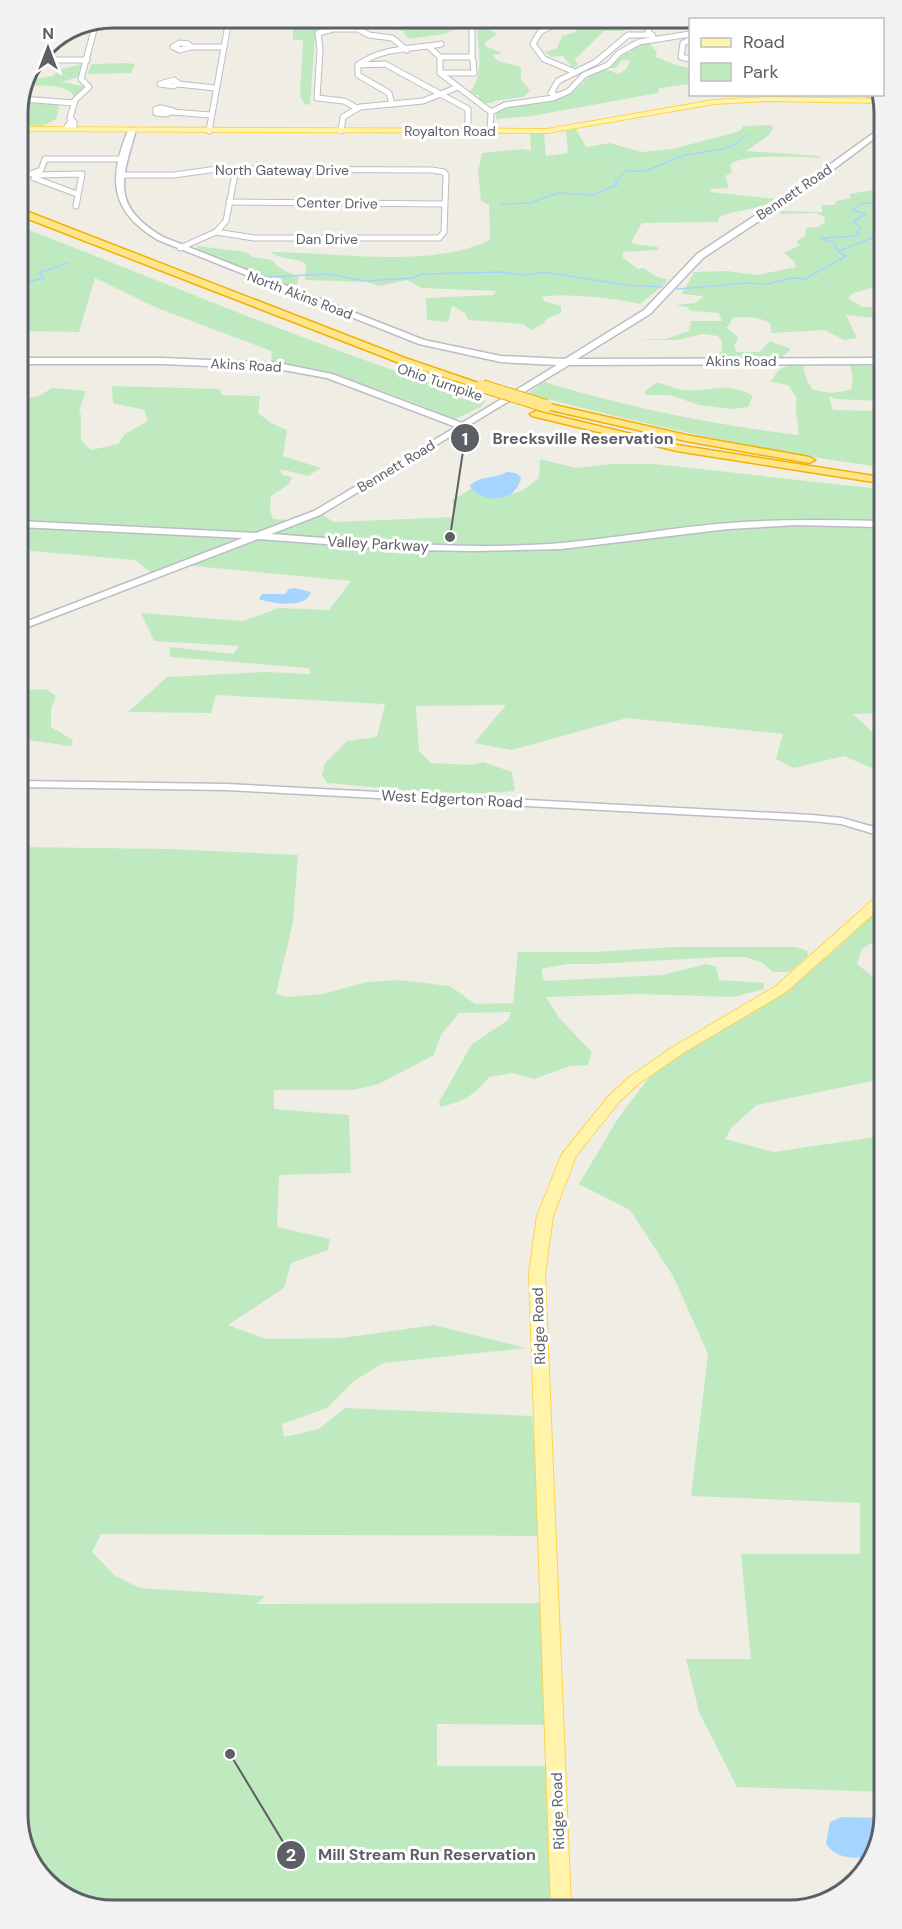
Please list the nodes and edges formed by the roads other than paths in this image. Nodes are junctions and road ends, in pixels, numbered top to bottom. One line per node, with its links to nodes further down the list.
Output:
1 (227, 28): 14 (street)
2 (472, 29): 18 (street)
3 (546, 29): 24 (street)
4 (648, 29): 8 (street)
5 (94, 31): 21 (street)
6 (689, 35): 8 (street)
7 (433, 36): 13 (street)
8 (654, 37): 24 (street); 26 (street)
9 (689, 41): 10 (street)
10 (683, 44): 11 (street); 16 (street)
11 (689, 45)
12 (190, 46): 14 (street)
13 (429, 46): 15 (street); 18 (street)
14 (223, 47): 29 (street)
15 (406, 50): 23 (street); 37 (street)
16 (682, 51): 17 (street); 19 (street)
17 (689, 52)
18 (440, 57): 25 (street)
19 (689, 59)
20 (48, 60): 21 (street)
21 (87, 60): 35 (street)
22 (473, 60): 25 (street)
23 (358, 64): 30 (street); 36 (street)
24 (575, 72): 26 (street); 31 (street)
25 (440, 73): 28 (street)
26 (584, 75): 31 (street)
27 (178, 84): 29 (street)
28 (458, 87): 30 (street); 39 (street)
29 (215, 88): 40 (street)
30 (441, 94): 36 (street); 41 (street)
31 (557, 96): 39 (street)
32 (819, 97): 34 (main road, Royalton Road); 47 (main road, Royalton Road)
33 (30, 100): 35 (street)
34 (872, 101)
35 (74, 104): 42 (street)
36 (392, 104): 37 (street)
37 (357, 108): 46 (street)
38 (172, 112): 40 (street)
39 (491, 112): 47 (street)
40 (211, 115): 45 (street)
41 (468, 124)
42 (70, 126): 43 (main road, Royalton Road); 44 (main road, Royalton Road)
43 (29, 128)
44 (132, 130): 45 (main road, Royalton Road); 49 (street, North Akins Road)
45 (209, 131): 46 (main road, Royalton Road)
46 (341, 131): 47 (main road, Royalton Road)
47 (490, 132)
48 (874, 136): 65 (street, Bennett Road)
49 (125, 159): 51 (street, North Akins Road); 53 (street)
50 (236, 169): 51 (street, North Gateway Drive); 56 (street); 57 (street, North Gateway Drive)
51 (121, 175): 62 (street, North Akins Road)
52 (28, 176): 55 (street)
53 (29, 176)
54 (29, 176): 55 (street)
55 (76, 194): 58 (street)
56 (229, 202): 57 (street, Center Drive); 61 (street)
57 (444, 204): 61 (street, Dan Drive)
58 (76, 206)
59 (29, 215): 66 (highway, Ohio Turnpike)
60 (29, 224): 66 (highway, Ohio Turnpike)
61 (216, 232): 62 (street)
62 (180, 248): 65 (street, North Akins Road)
63 (29, 361): 67 (street, Akins Road)
64 (874, 361): 65 (street, Akins Road)
65 (567, 362): 67 (street, Bennett Road)
66 (478, 390): 68 (highway, Ohio Turnpike, bridge); 69 (highway, Ohio Turnpike)
67 (462, 426): 72 (street, Bennett Road)
68 (874, 470)
69 (874, 479)
70 (29, 524): 72 (street, Valley Parkway)
71 (874, 524): 72 (street, Valley Parkway)
72 (260, 536): 73 (street, Bennett Road)
73 (29, 624)
74 (29, 784): 75 (street, West Edgerton Road)
75 (874, 831)
76 (874, 906): 77 (main road, Ridge Road)
77 (561, 1900)

